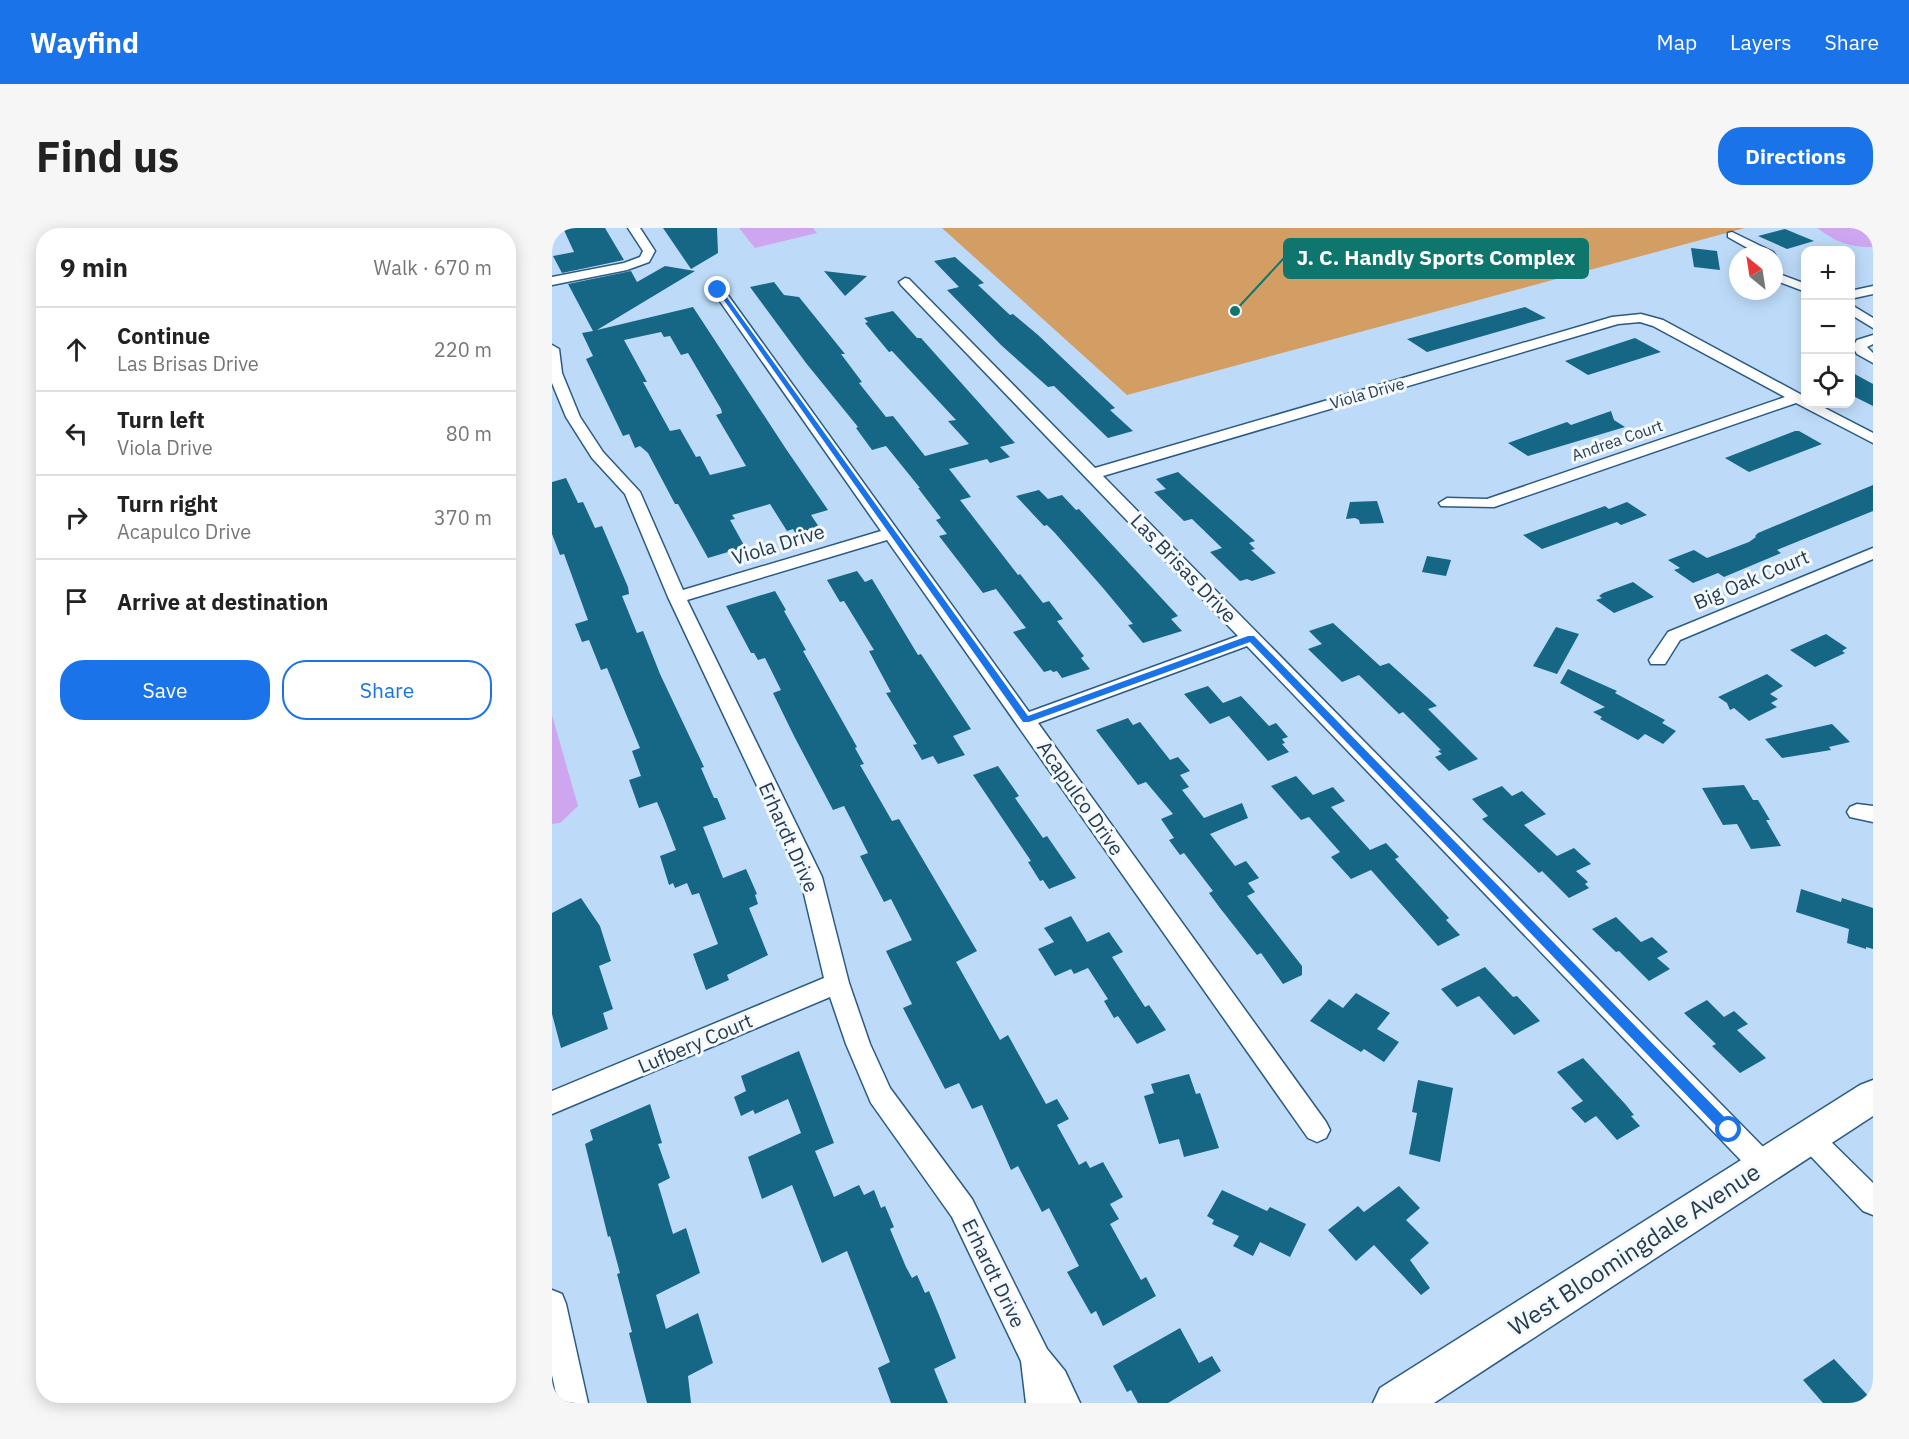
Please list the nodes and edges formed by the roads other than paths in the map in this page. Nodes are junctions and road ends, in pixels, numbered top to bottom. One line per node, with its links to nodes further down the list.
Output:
1 (634, 228): 5 (street)
2 (1732, 235): 3 (street)
3 (1752, 246)
4 (1783, 279): 7 (street)
5 (552, 281)
6 (905, 282): 20 (street, Las Brisas Drive)
7 (1801, 286)
8 (718, 290): 22 (street, Acapulco Drive)
9 (1873, 290): 10 (street)
10 (1855, 294)
11 (1855, 311): 12 (street)
12 (1873, 324)
13 (1873, 339): 15 (street)
14 (552, 349): 24 (street, Erhardt Drive)
15 (1873, 359)
16 (1801, 400): 20 (street, Viola Drive)
17 (1801, 402): 21 (street, Andrea Court)
18 (1816, 408): 19 (street)
19 (1873, 439)
20 (1093, 474): 25 (street, Las Brisas Drive)
21 (1447, 503)
22 (892, 533): 24 (street, Viola Drive); 27 (street, Acapulco Drive)
23 (1873, 553): 26 (street, Big Oak Court)
24 (677, 597): 28 (street, Erhardt Drive)
25 (1251, 638): 27 (street); 33 (street, Las Brisas Drive)
26 (1658, 660)
27 (1026, 720): 31 (street, Acapulco Drive)
28 (837, 983): 30 (street, Lufbery Court); 36 (street, Erhardt Drive)
29 (1873, 1096): 32 (main road, West Bloomingdale Avenue)
30 (552, 1103)
31 (1317, 1130)
32 (1809, 1137): 33 (main road, West Bloomingdale Avenue); 34 (street)
33 (1764, 1166): 40 (main road, West Bloomingdale Avenue)
34 (1873, 1202)
35 (552, 1305): 37 (street)
36 (1036, 1360): 38 (street, Erhardt Drive); 39 (street, Erhardt Drive)
37 (573, 1403)
38 (1041, 1403)
39 (1065, 1403)
40 (1395, 1403)

